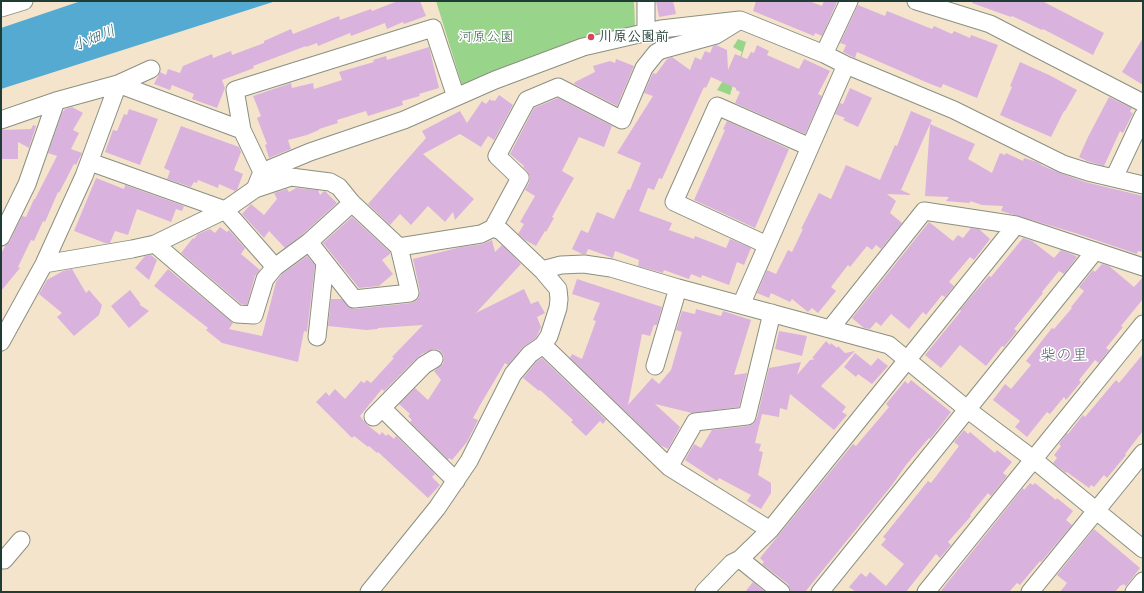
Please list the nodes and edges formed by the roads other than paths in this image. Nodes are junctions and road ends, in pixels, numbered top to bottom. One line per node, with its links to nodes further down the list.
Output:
1 (24, 1): 5 (street)
2 (646, 1): 7 (street)
3 (849, 1): 8 (street)
4 (916, 1): 14 (street)
5 (1, 8)
6 (740, 20): 7 (street); 8 (street); 27 (street)
7 (646, 32): 12 (street)
8 (824, 54): 9 (street)
9 (846, 65): 18 (street); 21 (street)
10 (151, 69): 11 (street)
11 (118, 84): 13 (street); 17 (street); 19 (street)
12 (456, 97): 17 (street); 20 (street)
13 (56, 101): 16 (street); 28 (street)
14 (1143, 103)
15 (1143, 116): 21 (street)
16 (1, 120)
17 (242, 130): 20 (street)
18 (810, 148): 31 (street); 31 (street)
19 (90, 162): 25 (street); 35 (street)
20 (262, 172): 23 (street)
21 (1114, 178): 22 (street)
22 (1143, 185)
23 (255, 189): 24 (street); 25 (street)
24 (352, 203): 29 (street); 32 (street)
25 (225, 210): 30 (street); 36 (street)
26 (1016, 225): 33 (street); 43 (street); 48 (street)
27 (493, 228): 32 (street); 38 (street)
28 (1, 237)
29 (308, 242): 34 (street); 36 (street)
30 (155, 244): 35 (street); 36 (street)
31 (767, 245): 40 (street)
32 (399, 247): 34 (street)
33 (1095, 251): 37 (street); 50 (street)
34 (325, 263): 44 (street)
35 (44, 264): 45 (street)
36 (275, 267)
37 (1143, 267)
38 (542, 270): 39 (street); 46 (street)
39 (678, 288): 40 (street); 49 (street)
40 (741, 305): 41 (street)
41 (772, 313): 43 (street); 53 (street)
42 (1143, 324): 52 (street)
43 (830, 329): 48 (street)
44 (317, 337)
45 (1, 342)
46 (543, 345): 53 (street); 54 (street)
47 (434, 359): 54 (street)
48 (907, 360): 50 (street); 56 (street)
49 (655, 366)
50 (968, 410): 52 (street); 63 (street)
51 (1143, 453): 55 (street)
52 (1033, 459): 55 (street); 64 (street)
53 (669, 467): 56 (street)
54 (456, 481): 60 (street)
55 (1097, 511): 57 (street); 65 (street)
56 (770, 530): 58 (street)
57 (1143, 549)
58 (740, 559): 61 (street); 62 (street)
59 (1143, 581): 66 (street)
60 (369, 592)
61 (704, 592)
62 (781, 592)
63 (820, 592)
64 (926, 592)
65 (1030, 592)
66 (1134, 592)

